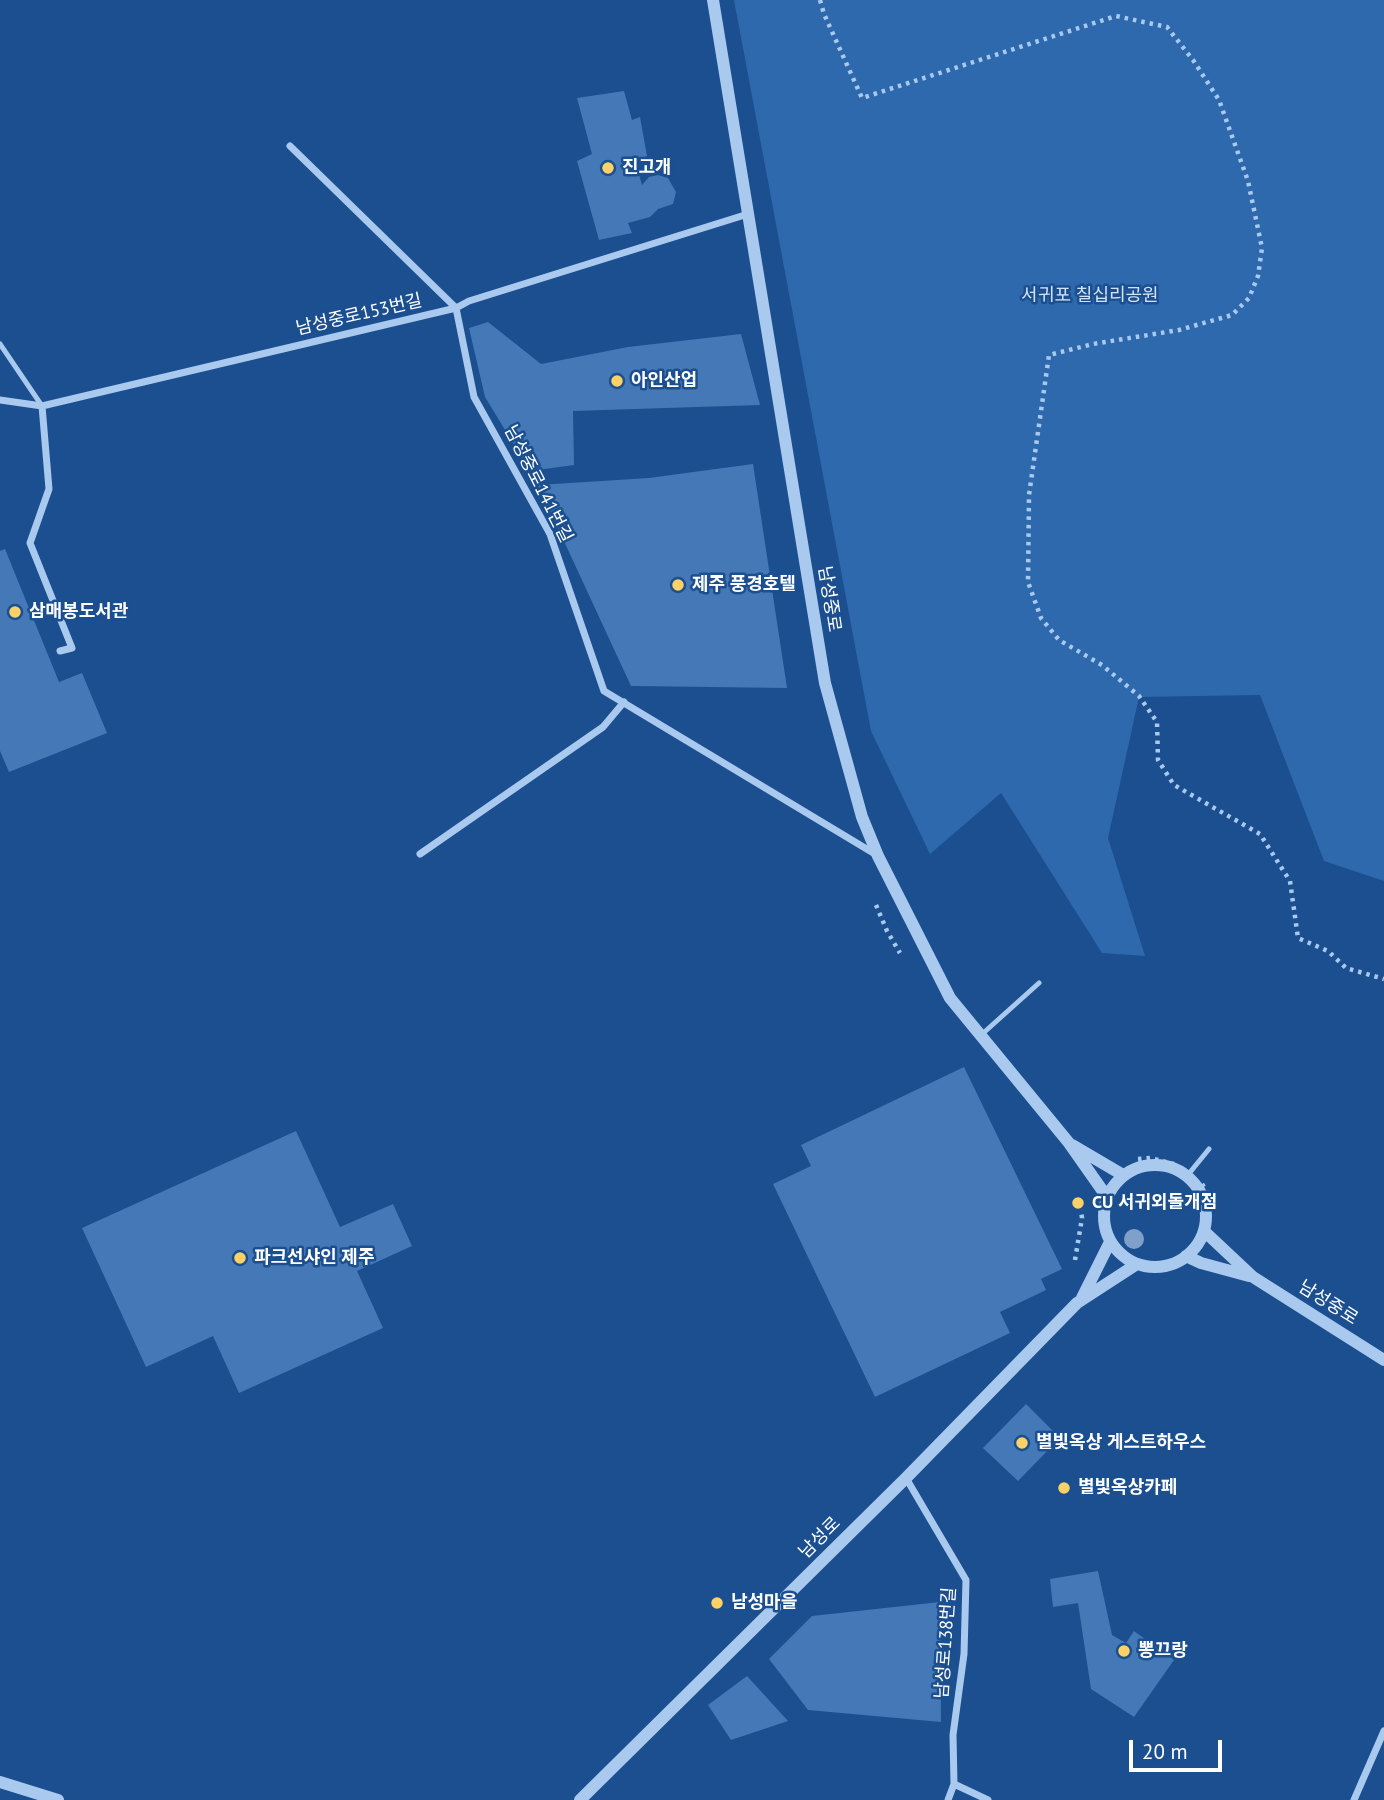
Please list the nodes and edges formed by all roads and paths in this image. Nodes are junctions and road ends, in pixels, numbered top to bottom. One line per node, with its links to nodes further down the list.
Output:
1 (713, 0): 4 (street, 남성중로)
2 (820, 0): 13 (path)
3 (290, 146): 5 (street)
4 (748, 214): 5 (street, 남성중로153번길); 12 (street, 남성중로)
5 (456, 308): 8 (street, 남성중로153번길); 10 (street, 남성중로141번길)
6 (0, 344): 8 (lane)
7 (0, 400): 8 (street)
8 (42, 406): 9 (street)
9 (60, 651)
10 (624, 702): 11 (street); 12 (street, 남성중로141번길)
11 (420, 855)
12 (878, 856): 15 (street, 남성중로)
13 (1384, 979)
14 (1039, 983): 15 (lane)
15 (980, 1035): 16 (street, 남성중로)
16 (1069, 1143): 18 (street, 남성중로); 21 (street, 남성중로)
17 (1209, 1149): 19 (lane)
18 (1123, 1175): 19 (street); 21 (street)
19 (1187, 1176): 22 (street)
20 (1079, 1193): 26 (path)
21 (1107, 1197): 23 (street)
22 (1204, 1231): 24 (street); 27 (street, 남성중로)
23 (1110, 1242): 25 (street); 28 (street, 남성로)
24 (1186, 1256): 25 (street); 27 (street, 남성중로)
25 (1137, 1264): 28 (street, 남성로)
26 (1073, 1272)
27 (1253, 1277): 29 (street, 남성중로)
28 (1082, 1299): 30 (street, 남성로)
29 (1384, 1360)
30 (906, 1478): 33 (street, 남성로138번길); 35 (street, 남성로)
31 (1384, 1731): 38 (street)
32 (0, 1782): 34 (street)
33 (954, 1784): 36 (street, 남성로138번길); 37 (street)
34 (58, 1800)
35 (580, 1800)
36 (948, 1800)
37 (988, 1800)
38 (1354, 1800)

